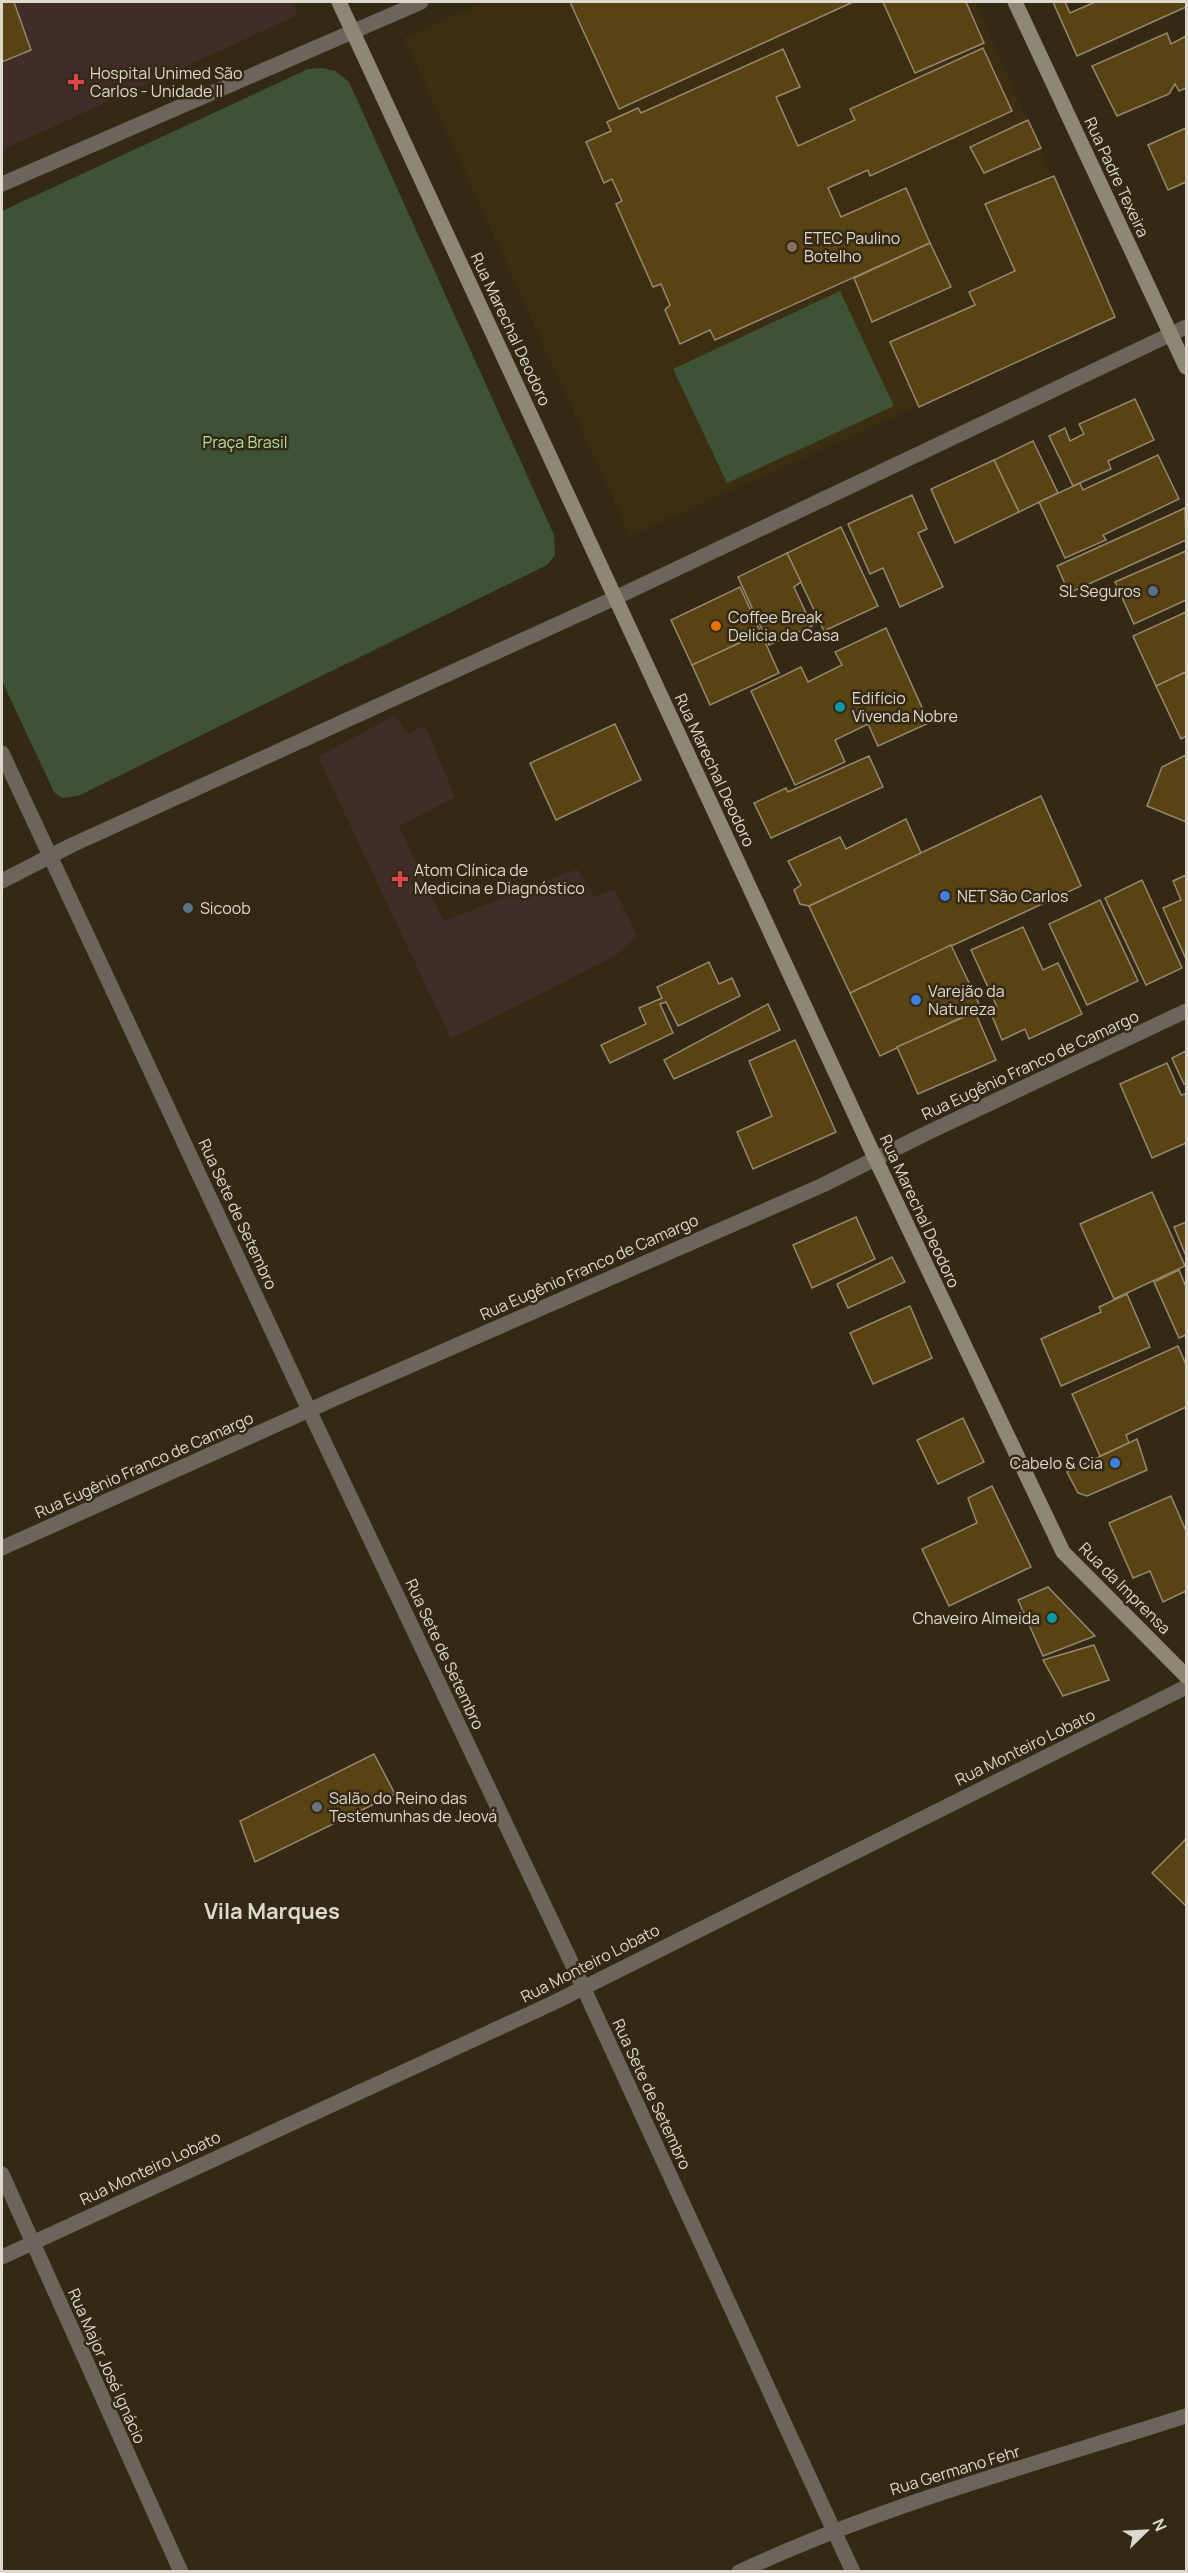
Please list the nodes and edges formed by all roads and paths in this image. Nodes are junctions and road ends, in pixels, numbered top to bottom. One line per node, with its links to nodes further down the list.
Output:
1 (339, 2): 4 (main road, Rua Marechal Deodoro)
2 (421, 2): 4 (street)
3 (1015, 2): 7 (main road, Rua Padre Texeira)
4 (353, 32): 5 (street); 9 (main road, Rua Marechal Deodoro)
5 (2, 184)
6 (1186, 327): 7 (street)
7 (1171, 334): 8 (main road, Rua Padre Texeira); 9 (street)
8 (1186, 367)
9 (615, 598): 11 (street); 14 (main road, Rua Marechal Deodoro)
10 (2, 753): 11 (street, Rua Sete de Setembro)
11 (52, 857): 12 (street); 15 (street, Rua Sete de Setembro)
12 (2, 881)
13 (1186, 1011): 14 (street, Rua Eugênio Franco de Camargo)
14 (876, 1160): 15 (street, Rua Eugênio Franco de Camargo); 17 (main road, Rua Marechal Deodoro)
15 (309, 1410): 16 (street, Rua Eugênio Franco de Camargo); 20 (street, Rua Sete de Setembro)
16 (2, 1548)
17 (1063, 1552): 18 (main road, Rua da Imprensa)
18 (1186, 1676)
19 (1186, 1687): 20 (street, Rua Monteiro Lobato)
20 (583, 1987): 22 (street, Rua Monteiro Lobato); 25 (street, Rua Sete de Setembro)
21 (2, 2174): 22 (street, Rua Major José Ignácio)
22 (32, 2242): 23 (street, Rua Monteiro Lobato); 26 (street, Rua Major José Ignácio)
23 (2, 2257)
24 (1186, 2416): 25 (street, Rua Germano Fehr)
25 (833, 2529): 27 (street, Rua Germano Fehr); 28 (street, Rua Sete de Setembro)
26 (181, 2571)
27 (738, 2571)
28 (853, 2571)

